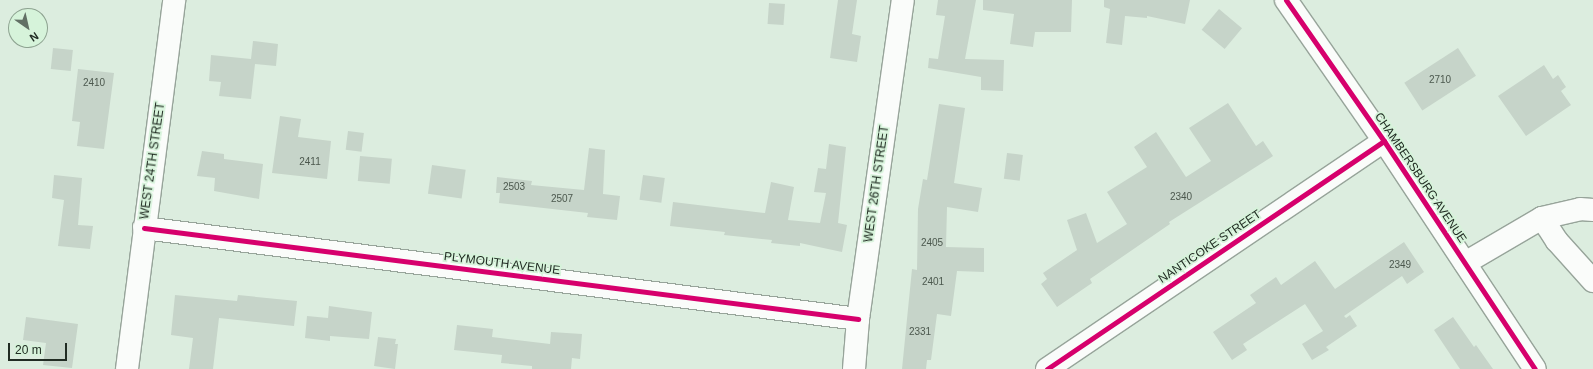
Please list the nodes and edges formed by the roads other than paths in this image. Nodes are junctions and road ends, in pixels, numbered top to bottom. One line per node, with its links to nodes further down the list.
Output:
1 (174, 0): 7 (street, WEST 24TH STREET)
2 (903, 0): 10 (street, WEST 26TH STREET)
3 (1286, 0): 4 (street, CHAMBERSBURG AVENUE)
4 (1384, 141): 8 (street, CHAMBERSBURG AVENUE); 13 (street, NANTICOKE STREET)
5 (1593, 210): 6 (street)
6 (1542, 218): 8 (street); 9 (street)
7 (144, 228): 10 (street, PLYMOUTH AVENUE); 11 (street, WEST 24TH STREET)
8 (1465, 263): 14 (street, CHAMBERSBURG AVENUE)
9 (1593, 282)
10 (858, 319): 12 (street, WEST 26TH STREET)
11 (127, 369)
12 (854, 369)
13 (1047, 369)
14 (1536, 369)

